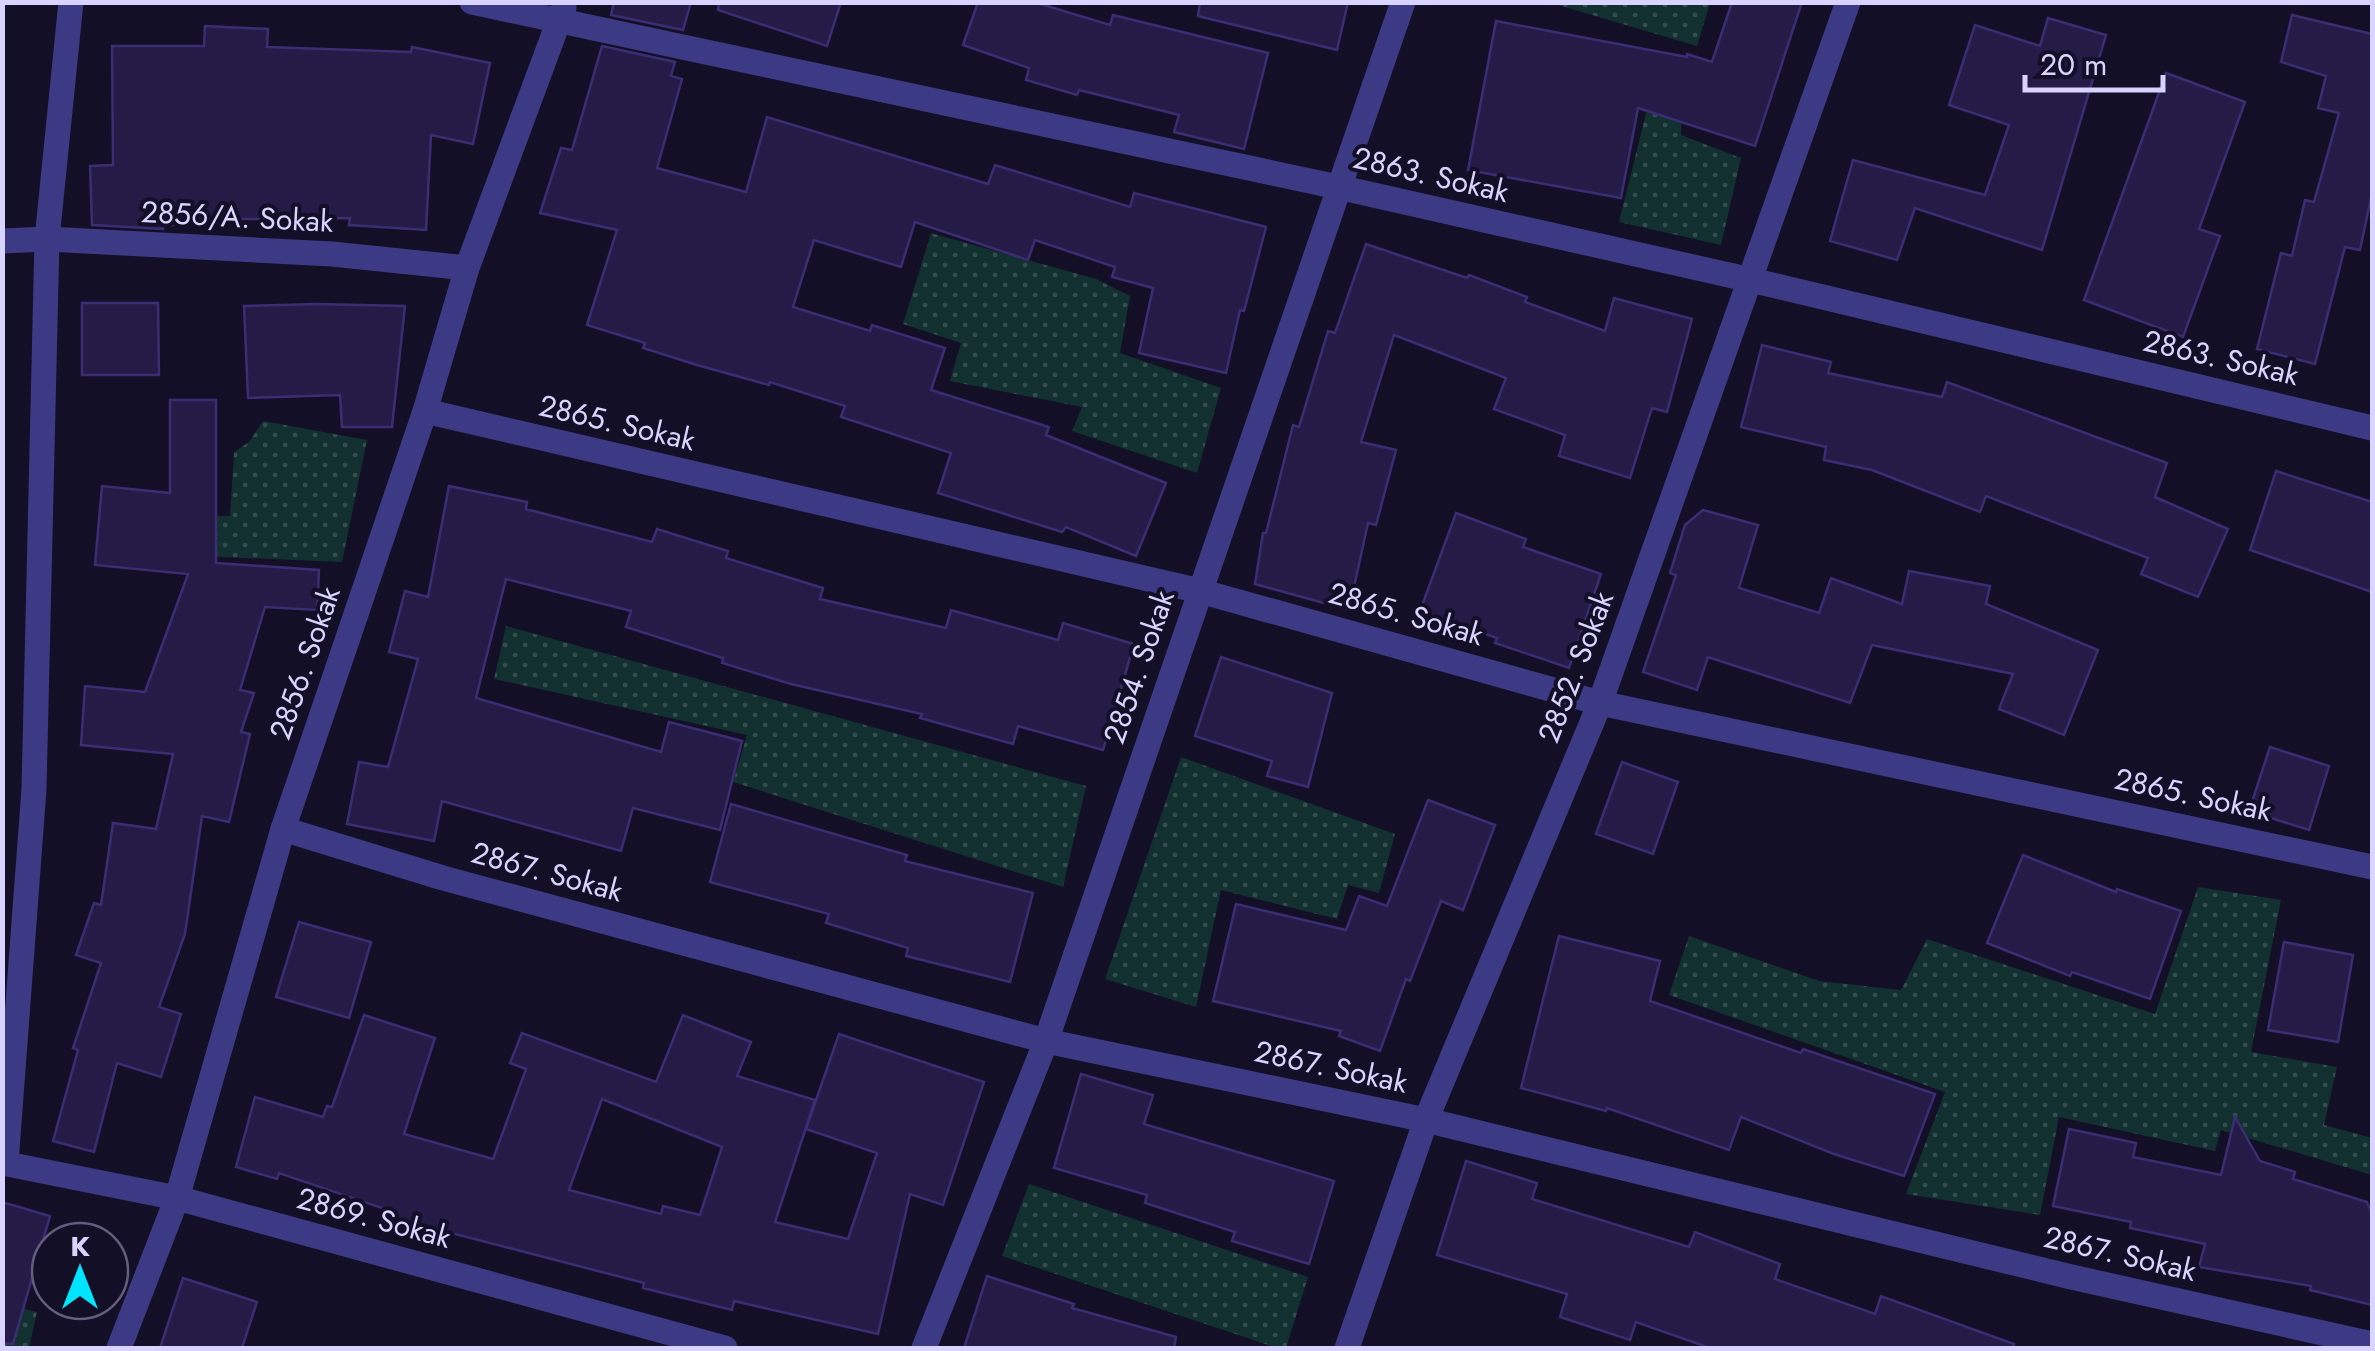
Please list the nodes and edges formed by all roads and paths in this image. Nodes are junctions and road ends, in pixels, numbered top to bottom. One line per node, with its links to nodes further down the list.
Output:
1 (70, 2): 7 (street)
2 (472, 2): 5 (street, 2863. Sokak)
3 (1403, 2): 6 (street, 2854. Sokak)
4 (1848, 2): 10 (street, 2852. Sokak)
5 (562, 11): 6 (street, 2863. Sokak); 9 (street, 2856. Sokak)
6 (1338, 187): 10 (street, 2863. Sokak); 13 (street, 2854. Sokak)
7 (46, 239): 8 (street, 2856/A. Sokak); 9 (street, 2856/A. Sokak); 19 (street)
8 (2, 241)
9 (467, 268): 11 (street, 2856. Sokak)
10 (1751, 280): 12 (street, 2863. Sokak); 14 (street, 2852. Sokak)
11 (424, 411): 13 (street, 2865. Sokak); 15 (street, 2856. Sokak)
12 (2372, 428)
13 (1200, 591): 14 (street, 2865. Sokak); 17 (street, 2854. Sokak)
14 (1600, 702): 16 (street, 2865. Sokak); 18 (street, 2852. Sokak)
15 (283, 829): 17 (street, 2867. Sokak); 20 (street, 2856. Sokak)
16 (2372, 866)
17 (1046, 1040): 18 (street, 2867. Sokak); 24 (street, 2854. Sokak)
18 (1426, 1120): 21 (street, 2867. Sokak); 25 (street, 2852. Sokak)
19 (4, 1163): 20 (street, 2869. Sokak)
20 (176, 1198): 22 (street, 2856. Sokak); 23 (street, 2869. Sokak)
21 (2372, 1344)
22 (119, 1348)
23 (725, 1348)
24 (924, 1348)
25 (1347, 1348)

